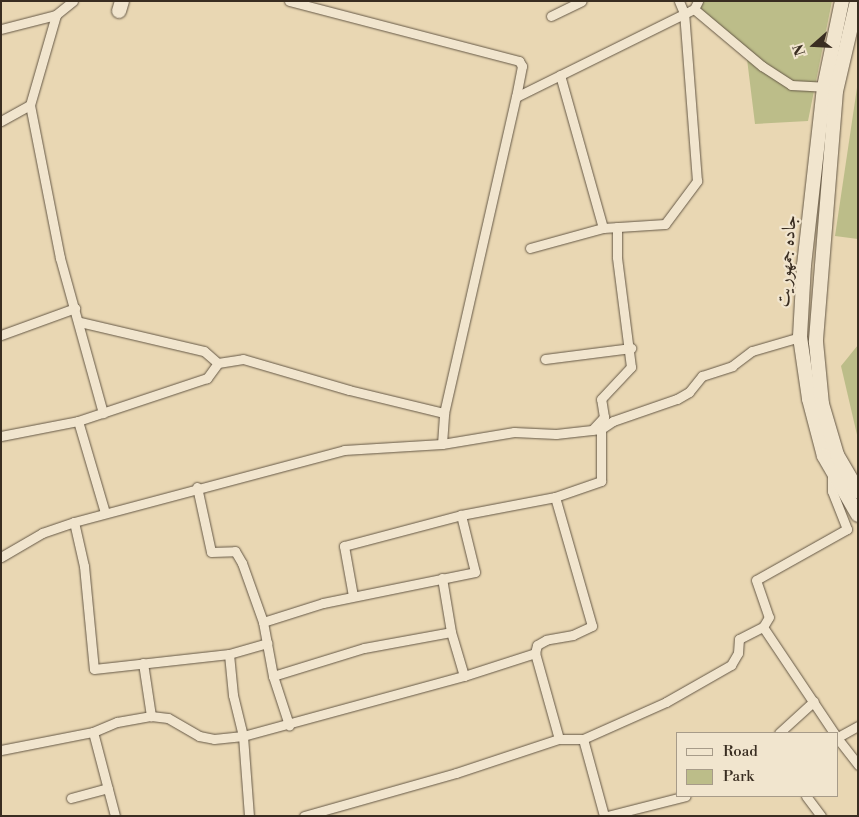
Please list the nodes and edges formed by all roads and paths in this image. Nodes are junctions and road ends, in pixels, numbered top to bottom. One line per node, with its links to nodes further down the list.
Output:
1 (74, 1): 9 (street)
2 (289, 1): 14 (street)
3 (582, 1): 10 (street)
4 (679, 1): 8 (street)
5 (842, 1): 13 (main road, جاده جمهوریت)
6 (857, 1): 35 (main road, جاده جمهوریت)
7 (696, 5): 8 (street); 13 (street)
8 (684, 13): 12 (street); 17 (street)
9 (56, 15): 11 (street); 15 (street)
10 (551, 16)
11 (1, 29)
12 (560, 75): 14 (street); 18 (street)
13 (824, 87): 23 (main road, جاده جمهوریت)
14 (516, 97): 27 (street)
15 (30, 105): 16 (street); 20 (street)
16 (1, 121)
17 (617, 227): 18 (street); 24 (street)
18 (603, 228): 19 (street)
19 (530, 248)
20 (75, 308): 21 (street); 22 (street)
21 (80, 322): 26 (street); 28 (street)
22 (1, 335)
23 (800, 337): 30 (street); 33 (main road, جاده جمهوریت)
24 (631, 348): 25 (street); 30 (street)
25 (545, 359)
26 (218, 362): 27 (street); 28 (street)
27 (444, 412): 32 (street)
28 (103, 413): 29 (street)
29 (78, 421): 31 (street); 37 (street)
30 (597, 429): 32 (street); 36 (street)
31 (1, 436)
32 (442, 444): 34 (street)
33 (832, 471): 39 (main road, جاده جمهوریت); 45 (street)
34 (197, 487): 37 (street); 44 (street)
35 (858, 491)
36 (554, 498): 38 (street); 48 (street)
37 (105, 513): 40 (street)
38 (461, 515): 42 (street); 43 (street)
39 (858, 515)
40 (74, 522): 41 (street); 50 (street)
41 (1, 557)
42 (442, 578): 43 (street); 46 (street)
43 (353, 596): 44 (street)
44 (263, 622): 47 (street)
45 (763, 627): 53 (street); 63 (street)
46 (452, 632): 51 (street); 52 (street)
47 (267, 643): 49 (street); 51 (street)
48 (535, 653): 52 (street); 62 (street)
49 (229, 654): 50 (street); 60 (street)
50 (143, 663): 54 (street)
51 (273, 676): 55 (street)
52 (464, 676): 55 (street)
53 (814, 701): 58 (street); 59 (street)
54 (152, 716): 57 (street); 60 (street)
55 (288, 725): 60 (street)
56 (858, 726): 61 (street)
57 (93, 732): 65 (street); 67 (street)
58 (780, 732)
59 (833, 732)
60 (242, 736): 72 (street)
61 (839, 737)
62 (559, 739): 63 (street); 73 (street)
63 (583, 739): 74 (street)
64 (839, 739): 66 (street)
65 (1, 750)
66 (858, 765)
67 (108, 788): 70 (street); 71 (street)
68 (682, 797): 74 (street)
69 (807, 797): 75 (street)
70 (71, 798)
71 (115, 816)
72 (249, 816)
73 (304, 816)
74 (606, 816)
75 (821, 816)

